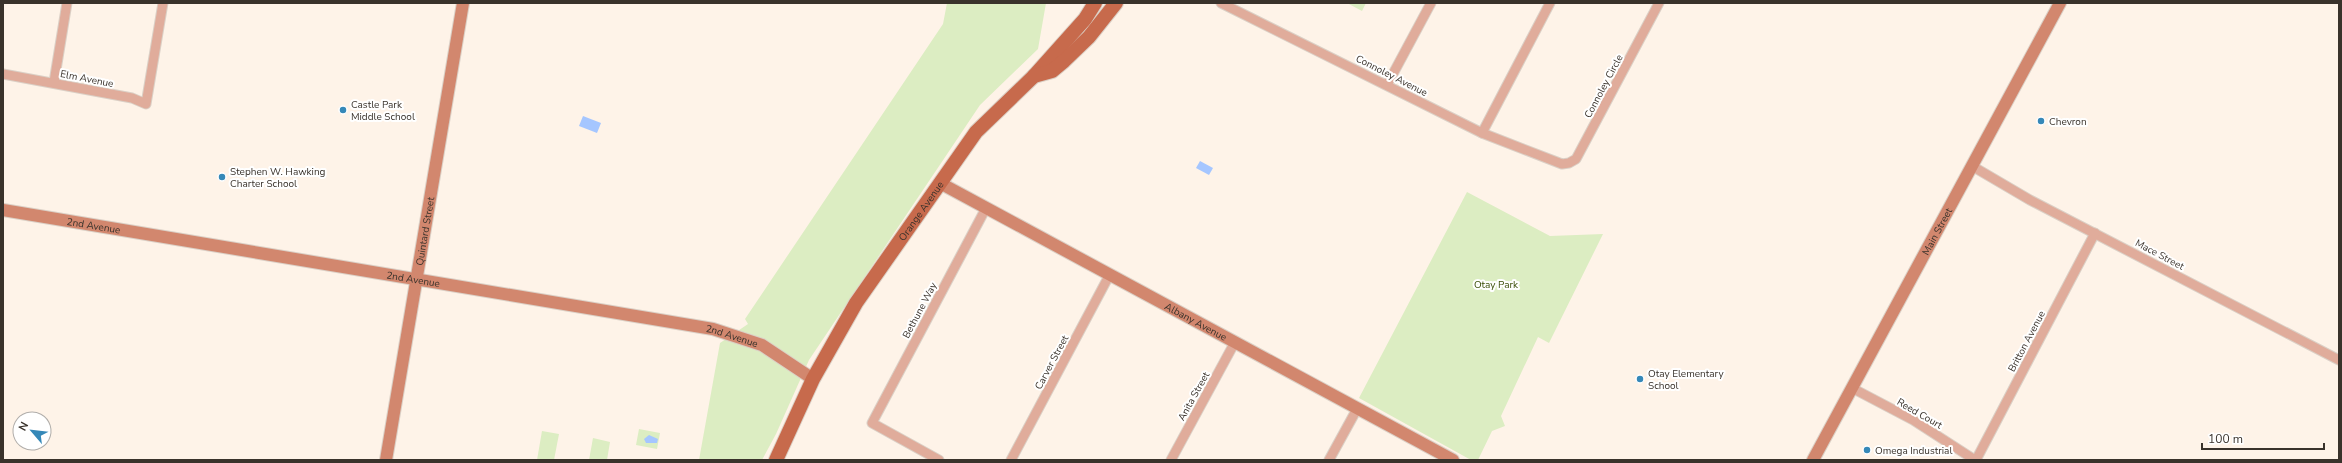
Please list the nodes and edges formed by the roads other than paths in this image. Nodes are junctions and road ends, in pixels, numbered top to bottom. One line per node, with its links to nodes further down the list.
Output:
1 (67, 3): 13 (street)
2 (163, 3): 13 (street, Elm Avenue)
3 (464, 3): 23 (street, Quintard Street)
4 (1095, 3): 12 (main road)
5 (1116, 3): 12 (main road, Orange Avenue)
6 (1221, 3): 14 (street, Connoley Avenue)
7 (1431, 3): 14 (street)
8 (1550, 3): 15 (street)
9 (1659, 3): 16 (street, Connoley Circle)
10 (2060, 3): 17 (street, Main Street)
11 (3, 74): 13 (street, Elm Avenue)
12 (1034, 76): 18 (main road, Orange Avenue)
13 (54, 82)
14 (1387, 85): 15 (street, Connoley Avenue)
15 (1482, 133): 16 (street, Connoley Avenue)
16 (1555, 162)
17 (1972, 166): 21 (street, Mace Street); 27 (street, Main Street)
18 (940, 183): 19 (street, Albany Avenue); 26 (main road, Orange Avenue)
19 (986, 208): 22 (street, Albany Avenue); 31 (street, Bethune Way)
20 (3, 210): 23 (street, 2nd Avenue)
21 (2095, 233): 25 (street, Mace Street); 37 (street, Britton Avenue)
22 (1110, 274): 24 (street, Albany Avenue); 32 (street, Carver Street)
23 (416, 280): 26 (street, 2nd Avenue); 29 (street, Quintard Street)
24 (1235, 342): 28 (street, Albany Avenue); 33 (street, Anita Street)
25 (2339, 360)
26 (813, 379): 30 (main road, Orange Avenue)
27 (1852, 388): 36 (street, Main Street); 37 (street, Reed Court)
28 (1357, 408): 34 (street); 35 (street, Albany Avenue)
29 (386, 460)
30 (776, 460)
31 (939, 460)
32 (1011, 460)
33 (1171, 460)
34 (1329, 460)
35 (1453, 460)
36 (1812, 460)
37 (1976, 460)

